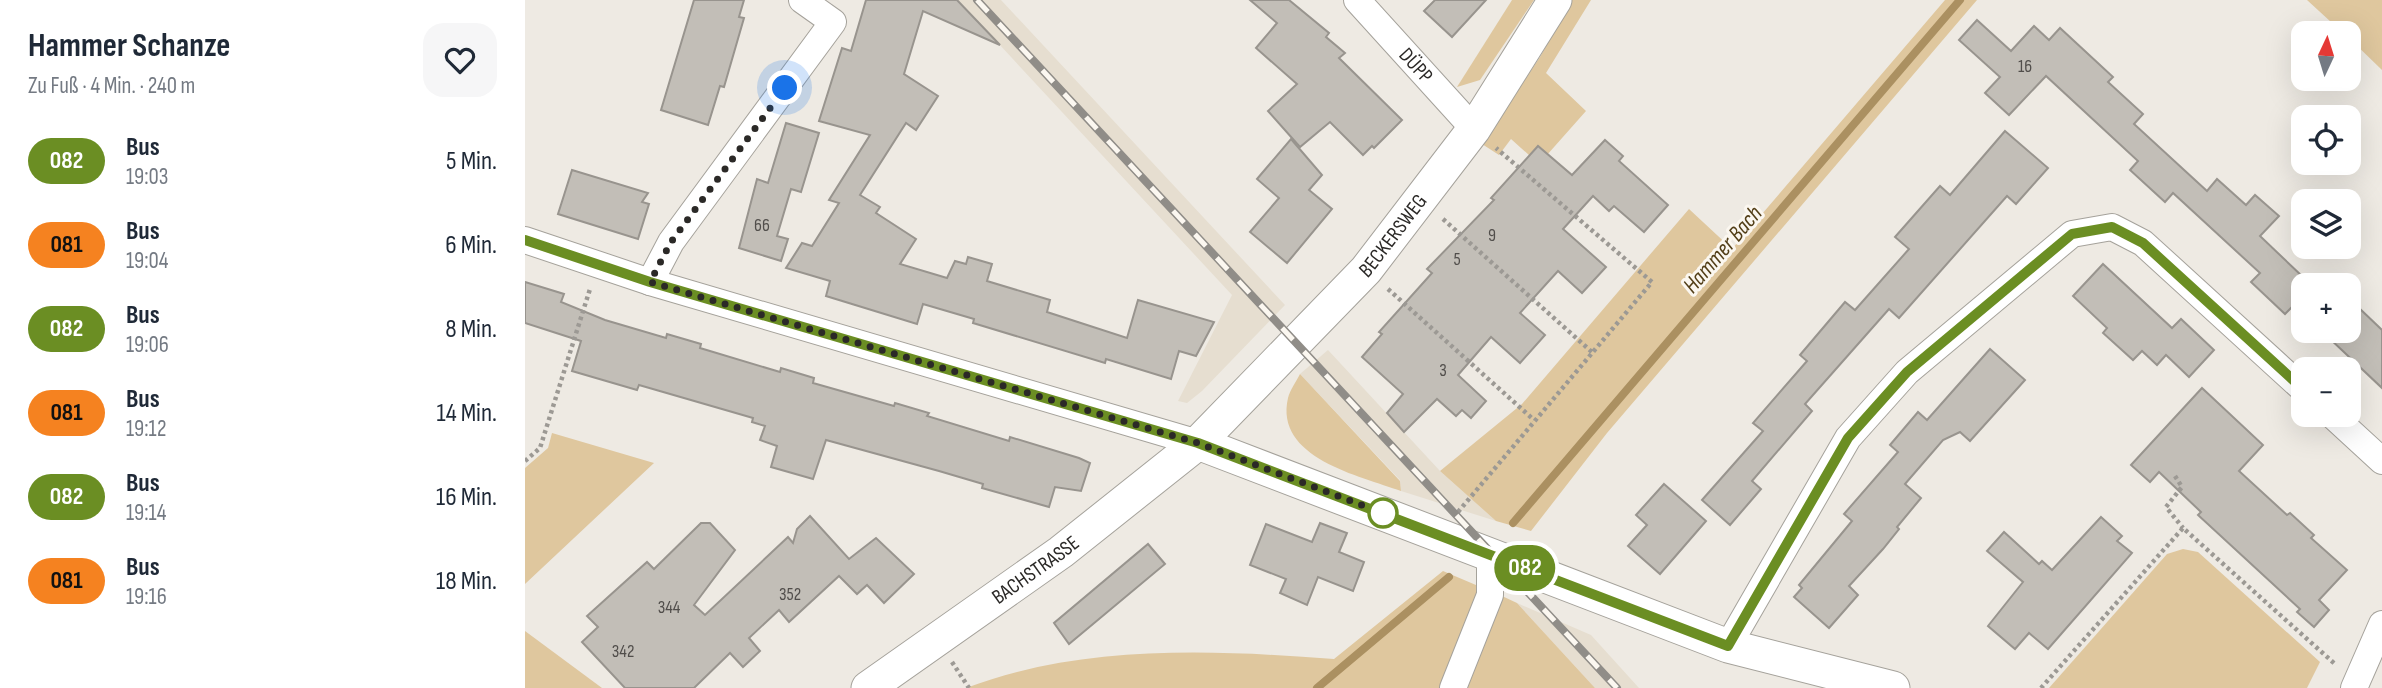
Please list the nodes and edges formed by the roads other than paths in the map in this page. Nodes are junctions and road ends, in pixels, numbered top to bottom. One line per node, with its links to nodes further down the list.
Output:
1 (802, 0): 6 (street)
2 (1357, 0): 4 (street, DÜPP)
3 (1555, 0): 4 (street, BECKERSWEG)
4 (1474, 129): 9 (street, BECKERSWEG)
5 (525, 240): 6 (street)
6 (650, 282): 9 (street)
7 (2291, 377): 13 (street)
8 (2345, 427): 10 (street)
9 (1198, 443): 11 (street); 15 (street, BACHSTRASSE)
10 (2382, 461)
11 (1490, 554): 13 (street); 16 (street)
12 (2382, 624): 14 (street)
13 (1728, 646): 17 (street)
14 (2355, 686)
15 (868, 688)
16 (1453, 688)
17 (1893, 688)

